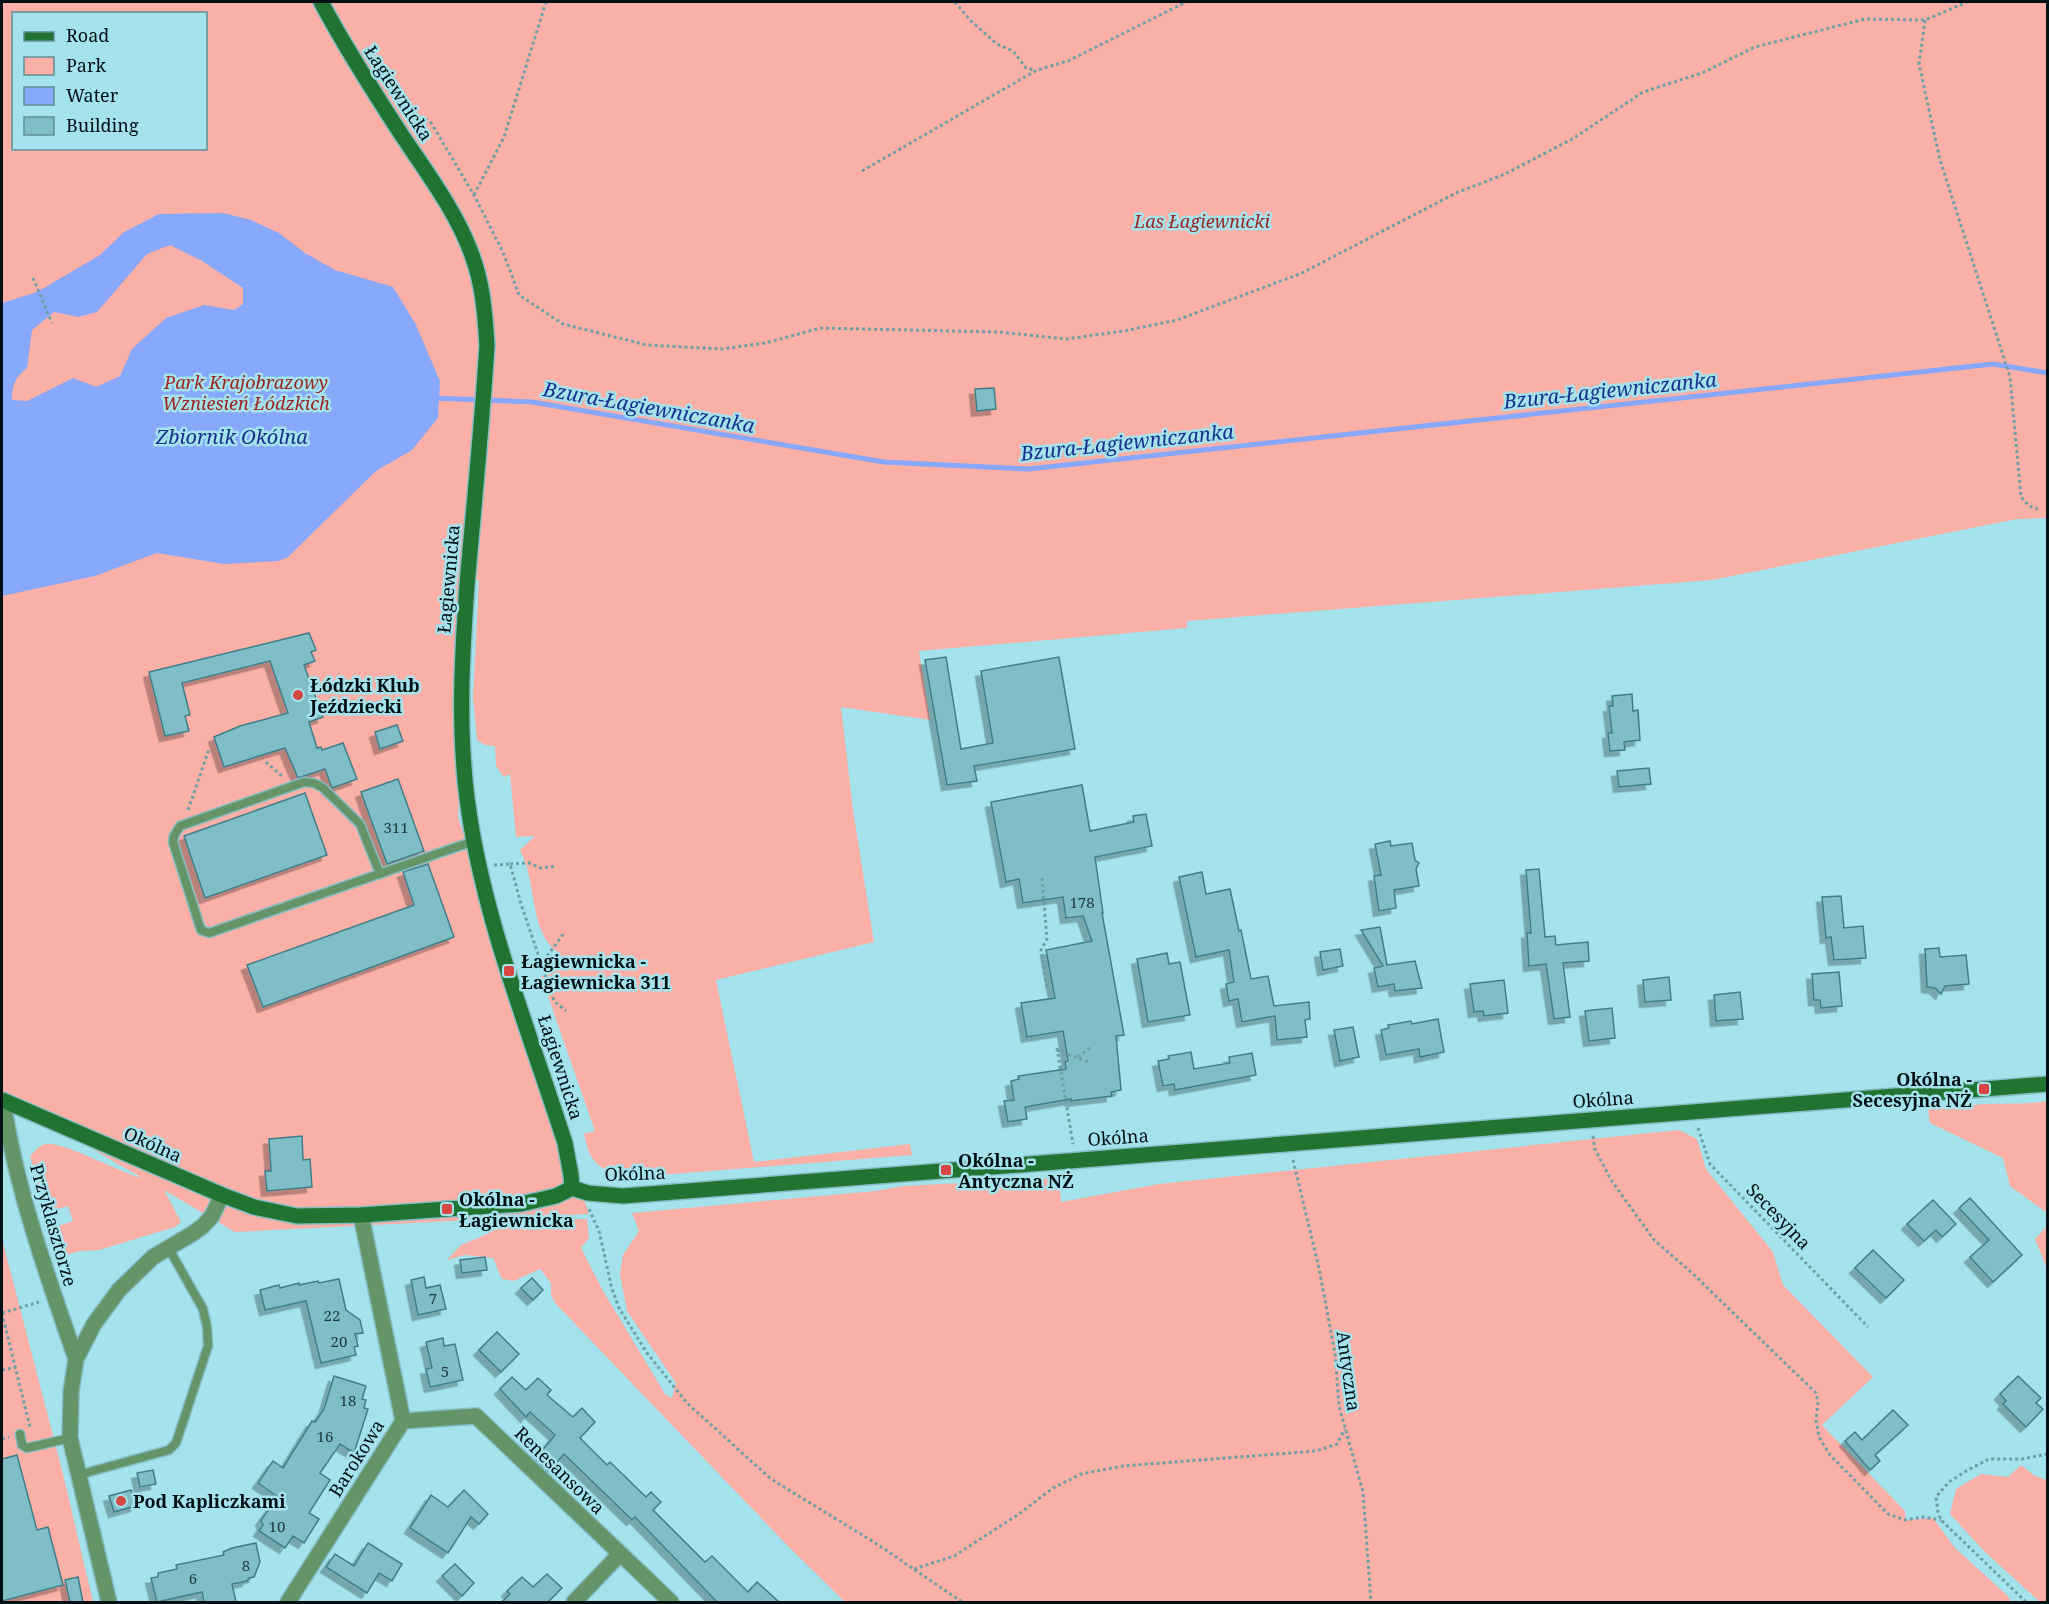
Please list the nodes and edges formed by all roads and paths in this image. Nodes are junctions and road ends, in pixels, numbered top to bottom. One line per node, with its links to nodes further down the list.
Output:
1 (321, 2): 8 (street, Łagiewnicka)
2 (546, 2): 10 (path)
3 (955, 2): 7 (path)
4 (1186, 2): 7 (path)
5 (1967, 2): 6 (path)
6 (1925, 20): 10 (path); 13 (path)
7 (1037, 70): 9 (path)
8 (391, 118): 10 (path); 18 (street, Łagiewnicka)
9 (862, 171)
10 (474, 195)
11 (33, 278): 12 (path)
12 (52, 323)
13 (2038, 509)
14 (209, 749): 17 (path)
15 (266, 762): 16 (path)
16 (293, 786): 17 (lane); 22 (lane)
17 (183, 825): 22 (lane)
18 (474, 841): 22 (lane); 37 (street, Łagiewnicka)
19 (510, 864): 20 (path); 21 (path); 25 (path)
20 (490, 866)
21 (556, 866)
22 (380, 874)
23 (1042, 879): 26 (path)
24 (564, 933): 25 (path)
25 (542, 968): 27 (path)
26 (1047, 988)
27 (566, 1011)
28 (1091, 1047): 29 (path)
29 (1078, 1058): 30 (path); 36 (path)
30 (1091, 1061)
31 (2048, 1084): 33 (street, Okólna)
32 (2, 1100): 38 (street, Okólna); 44 (street, Przyklasztorze)
33 (1692, 1112): 34 (street, Okólna); 43 (path, Secesyjna)
34 (1589, 1120): 35 (street, Okólna); 54 (path)
35 (1289, 1144): 37 (street, Okólna); 48 (path, Antyczna)
36 (1074, 1146)
37 (572, 1188): 39 (street, Okólna); 56 (path)
38 (222, 1196): 39 (street, Okólna); 40 (street, Przyklasztorze)
39 (361, 1215): 47 (street, Barokowa)
40 (168, 1247): 44 (street, Przyklasztorze); 53 (lane)
41 (39, 1302): 42 (path)
42 (2, 1313): 45 (path)
43 (1868, 1327)
44 (76, 1359): 50 (street, Przyklasztorze)
45 (16, 1367): 46 (path); 49 (path)
46 (2, 1370)
47 (403, 1421): 55 (street, Renesansowa); 58 (street, Barokowa)
48 (1345, 1429): 56 (path); 62 (path, Antyczna)
49 (20, 1434): 50 (lane); 51 (path)
50 (70, 1438): 53 (street, Przyklasztorze)
51 (2, 1439)
52 (2048, 1454): 54 (path)
53 (78, 1475): 57 (street, Przyklasztorze)
54 (1941, 1520): 63 (path)
55 (620, 1554): 59 (street); 60 (street, Renesansowa)
56 (913, 1569): 61 (path)
57 (109, 1602)
58 (288, 1602)
59 (573, 1602)
60 (671, 1602)
61 (962, 1602)
62 (1371, 1602)
63 (2026, 1602)

